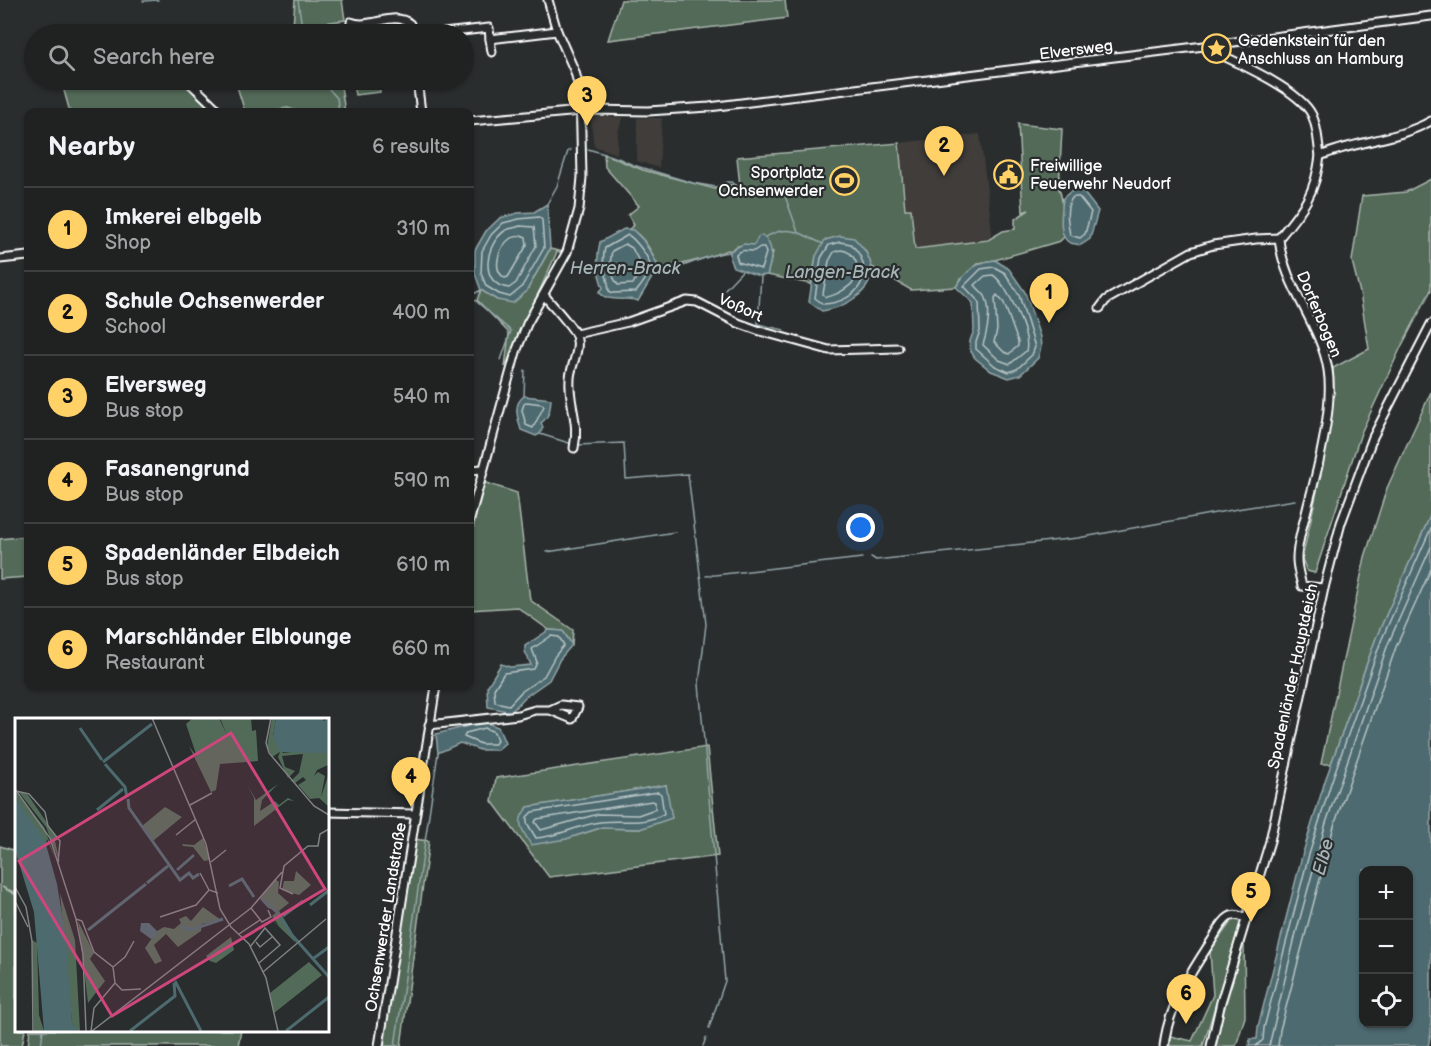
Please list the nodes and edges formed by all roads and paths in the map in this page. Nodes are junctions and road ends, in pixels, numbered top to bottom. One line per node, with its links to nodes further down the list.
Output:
1 (548, 0): 8 (street)
2 (1431, 16): 10 (street, Elversweg)
3 (351, 22): 5 (street)
4 (361, 24): 6 (street)
5 (361, 24)
6 (410, 24)
7 (474, 30): 9 (street)
8 (557, 31): 9 (street); 16 (street)
9 (490, 39): 11 (street)
10 (1204, 46): 16 (street, Elversweg); 19 (street)
11 (492, 52)
12 (197, 90): 14 (street)
13 (418, 90): 15 (street)
14 (215, 108)
15 (420, 108)
16 (580, 111): 17 (street, Elversweg); 23 (street)
17 (474, 121)
18 (1431, 121): 19 (street)
19 (1320, 156): 20 (street)
20 (1279, 238): 24 (street); 32 (street, Dorferbogen)
21 (24, 256): 22 (street)
22 (0, 259)
23 (544, 295): 26 (street); 29 (street)
24 (1100, 308)
25 (1431, 324): 32 (street, Spadenländer Hauptdeich)
26 (576, 334): 27 (street, Voßort); 28 (street)
27 (898, 348)
28 (574, 448)
29 (483, 469): 30 (street); 31 (street)
30 (474, 470)
31 (474, 504)
32 (1324, 588): 38 (street, Spadenländer Hauptdeich)
33 (435, 690): 35 (street, Ochsenwerder Landstraße)
34 (550, 710): 35 (street)
35 (429, 725): 37 (street, Ochsenwerder Landstraße)
36 (328, 812): 37 (street)
37 (415, 814): 39 (street, Ochsenwerder Landstraße)
38 (1247, 918): 40 (street); 41 (street, Spadenländer Hauptdeich)
39 (379, 1046)
40 (1164, 1046)
41 (1211, 1046)

